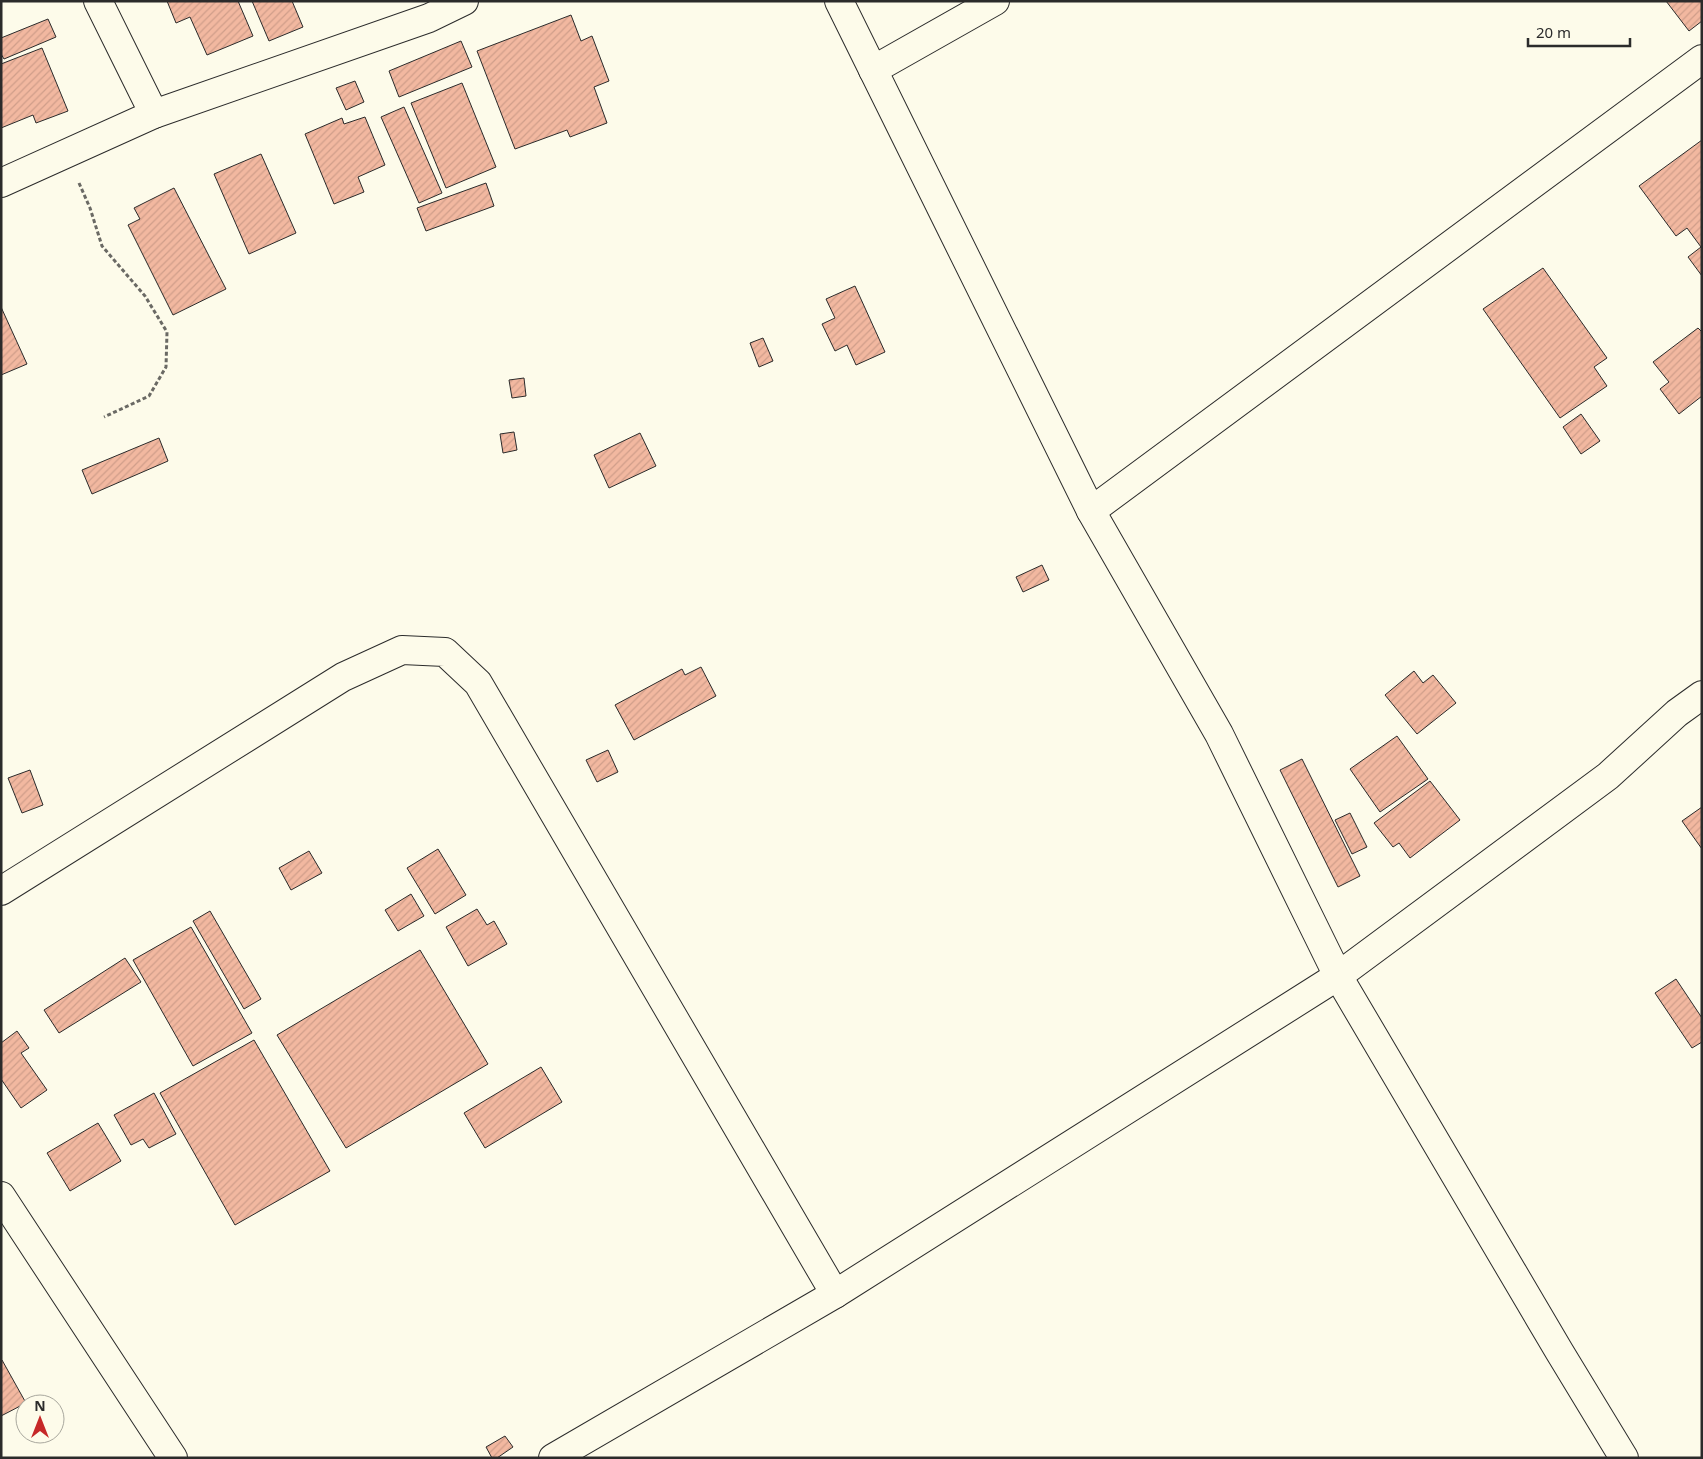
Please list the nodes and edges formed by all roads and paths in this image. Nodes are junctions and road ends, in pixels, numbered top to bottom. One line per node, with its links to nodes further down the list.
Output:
1 (98, 1): 8 (street)
2 (464, 1): 5 (street)
3 (839, 1): 7 (street)
4 (994, 1): 7 (street)
5 (428, 9): 8 (street)
6 (1702, 59): 12 (street)
7 (873, 70): 12 (street)
8 (154, 114): 9 (street)
9 (65, 153): 10 (street); 11 (path)
10 (1, 183)
11 (104, 418)
12 (1091, 511): 15 (street)
13 (1702, 695): 15 (street)
14 (1, 891): 17 (street)
15 (1338, 976): 17 (street); 20 (street)
16 (1, 1196): 18 (street)
17 (835, 1294): 19 (street)
18 (173, 1458)
19 (553, 1458)
20 (1624, 1458)

